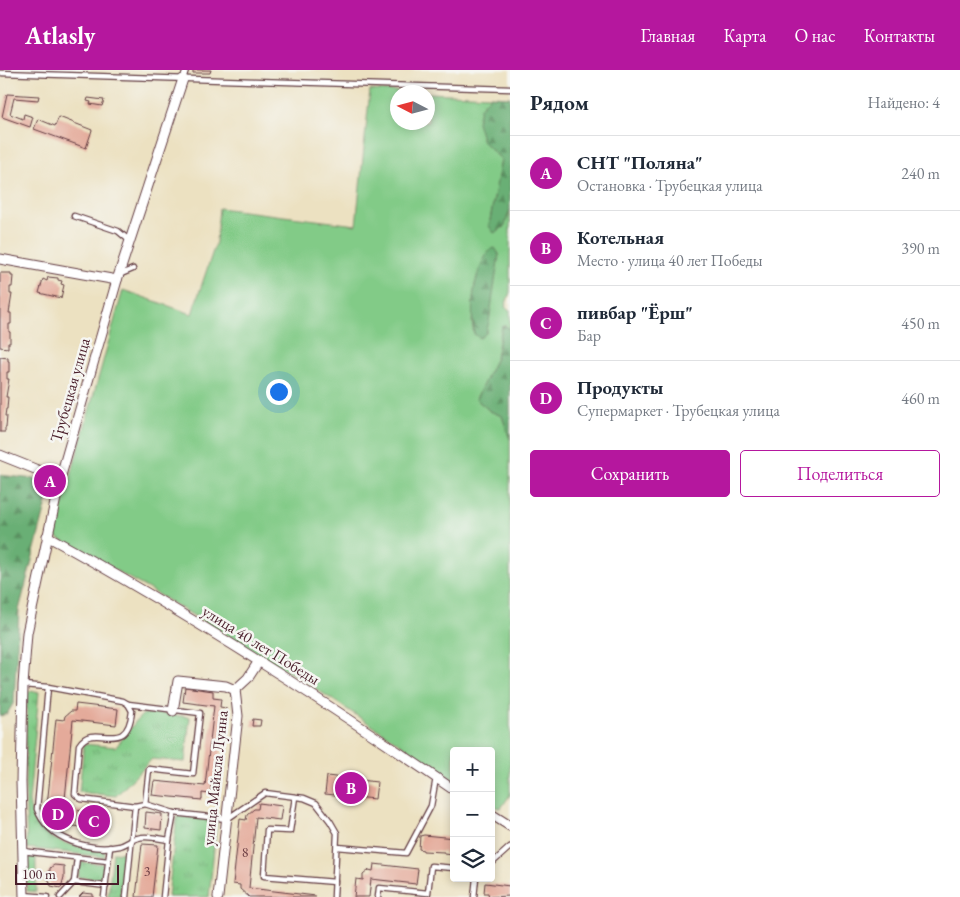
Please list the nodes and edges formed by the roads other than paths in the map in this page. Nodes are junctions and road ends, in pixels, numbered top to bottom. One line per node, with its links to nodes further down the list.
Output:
1 (0, 74): 2 (lane)
2 (184, 74): 3 (lane); 5 (street, Трубецкая улица)
3 (510, 89)
4 (74, 216): 5 (lane)
5 (130, 241): 8 (street, Трубецкая улица)
6 (0, 259): 8 (street)
7 (133, 269): 8 (lane)
8 (118, 277): 10 (street, Трубецкая улица)
9 (0, 455): 10 (street)
10 (60, 480): 11 (street, Трубецкая улица)
11 (47, 536): 12 (street, улица 40 лет Победы); 13 (street, Трубецкая улица)
12 (259, 661): 15 (street); 18 (street, улица 40 лет Победы)
13 (23, 685): 14 (lane); 32 (street, Трубецкая улица)
14 (48, 688): 16 (lane); 30 (lane)
15 (235, 690): 17 (street, улица Майкла Лунна); 25 (street, улица Майкла Лунна)
16 (128, 704): 17 (lane); 22 (lane)
17 (173, 711): 21 (lane)
18 (436, 778): 19 (street, улица 40 лет Победы); 31 (lane)
19 (450, 787)
20 (295, 797): 25 (lane); 31 (lane); 38 (lane)
21 (145, 804): 22 (lane); 23 (lane)
22 (135, 806): 28 (lane)
23 (174, 813): 25 (lane); 27 (lane)
24 (495, 817): 26 (street)
25 (226, 819): 47 (street, улица Майкла Лунна)
26 (510, 826)
27 (169, 840): 28 (lane); 46 (lane)
28 (131, 842): 30 (lane); 45 (lane)
29 (510, 846): 34 (lane)
30 (110, 847): 35 (lane)
31 (337, 847): 38 (lane)
32 (22, 851): 33 (lane); 41 (street, Трубецкая улица)
33 (77, 858): 35 (lane); 37 (lane)
34 (495, 860)
35 (108, 861): 40 (lane)
36 (450, 868): 49 (lane)
37 (74, 882): 40 (lane); 43 (lane)
38 (335, 882): 48 (lane)
39 (476, 882): 50 (lane)
40 (106, 886): 44 (lane)
41 (24, 896): 42 (lane)
42 (47, 897)
43 (60, 897)
44 (104, 897)
45 (126, 897)
46 (164, 897)
47 (218, 897)
48 (334, 897)
49 (378, 897)
50 (474, 897)

